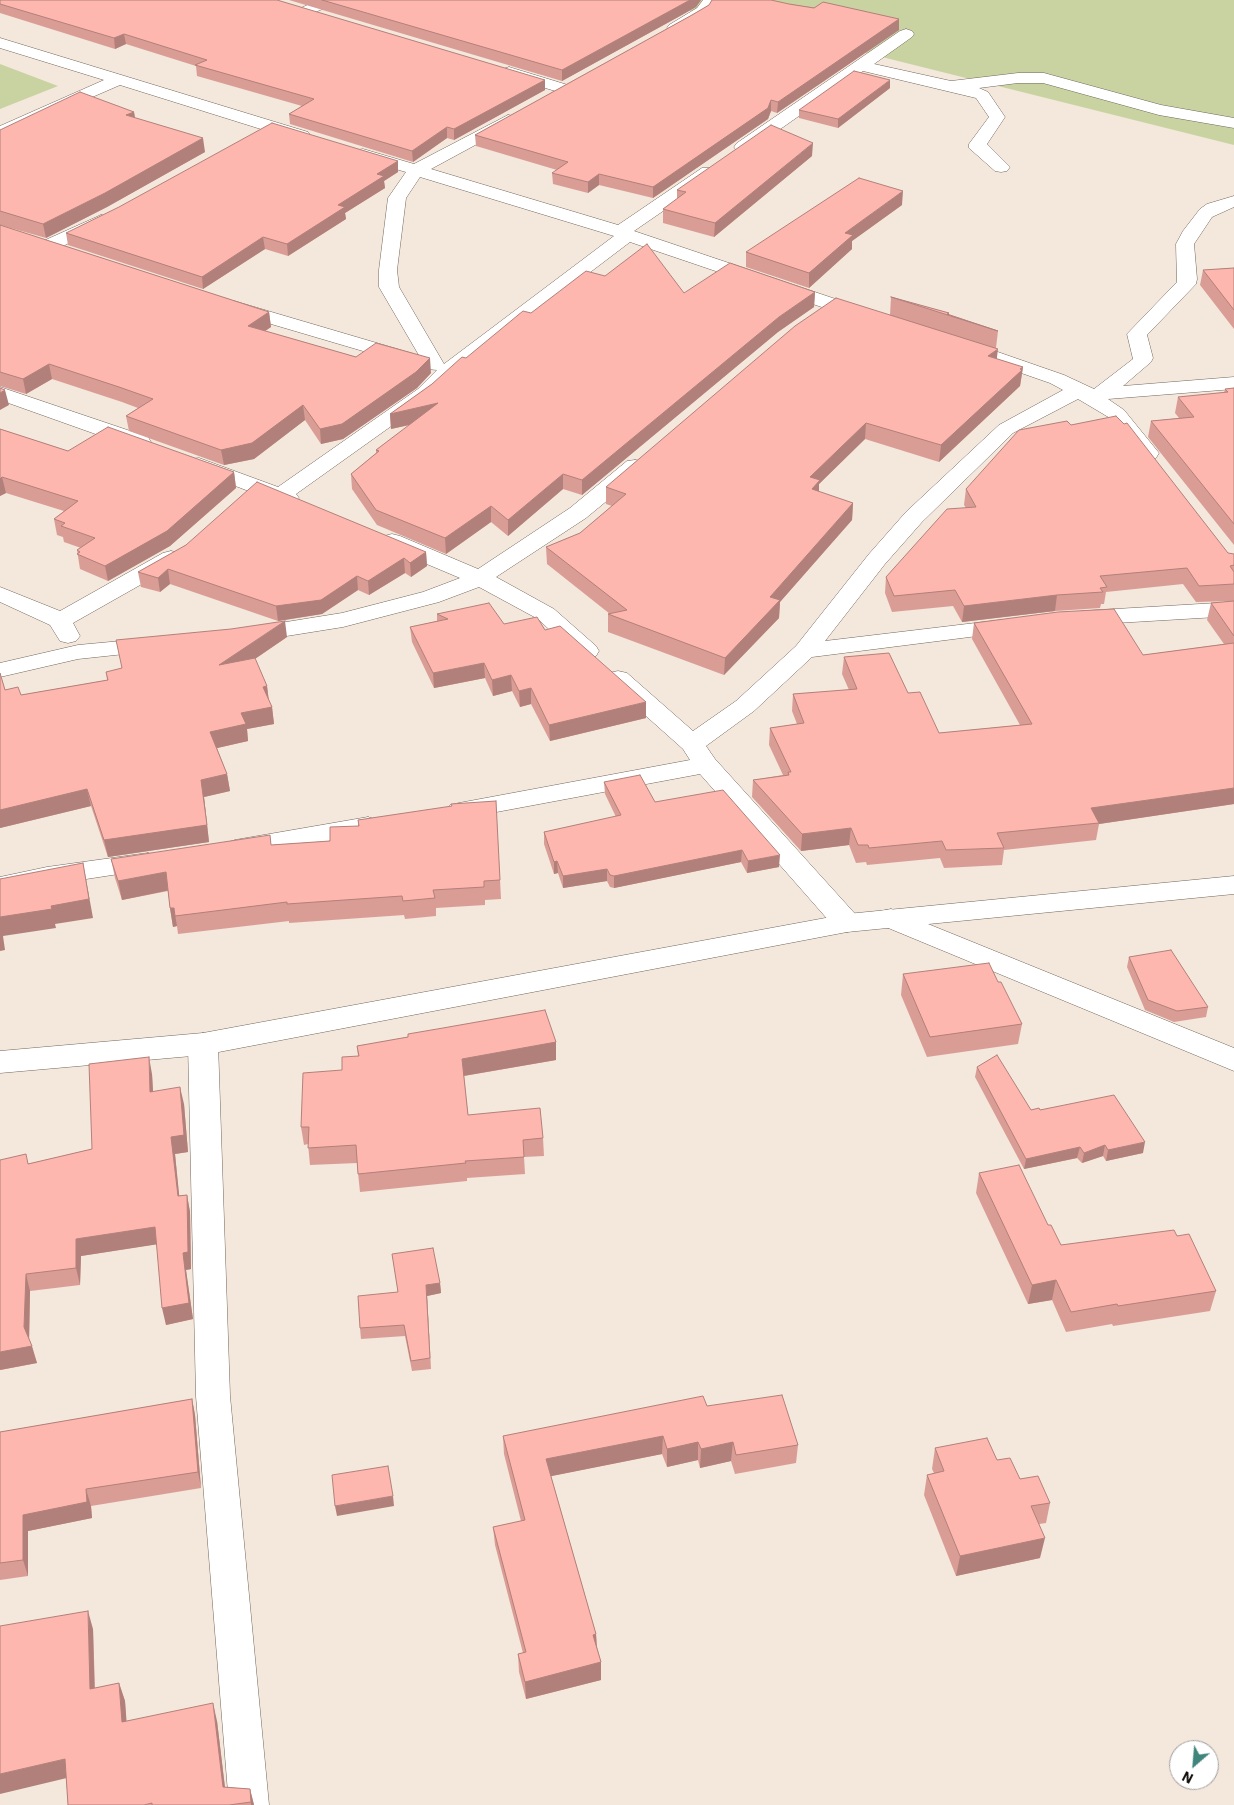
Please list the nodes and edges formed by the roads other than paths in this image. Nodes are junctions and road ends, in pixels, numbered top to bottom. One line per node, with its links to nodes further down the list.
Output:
1 (331, 0): 3 (street)
2 (711, 0): 5 (street)
3 (324, 17)
4 (906, 34): 7 (street)
5 (660, 36)
6 (0, 43): 9 (street)
7 (862, 66): 11 (street); 25 (street)
8 (491, 67): 12 (street)
9 (118, 80): 16 (street); 17 (street)
10 (583, 80): 12 (street)
11 (952, 86): 15 (street); 21 (street)
12 (565, 89): 13 (street)
13 (548, 99)
14 (521, 113): 22 (street)
15 (1234, 123)
16 (268, 126): 18 (street); 19 (street)
17 (0, 132)
18 (244, 139)
19 (323, 142)
20 (342, 148): 22 (street)
21 (1001, 168)
22 (416, 170): 25 (street); 32 (street)
23 (1234, 201): 35 (street)
24 (114, 213): 26 (street)
25 (623, 234): 28 (street); 32 (street)
26 (76, 255)
27 (213, 300): 32 (street)
28 (833, 305): 29 (street); 30 (street)
29 (880, 320)
30 (809, 321)
31 (946, 342): 35 (street)
32 (442, 367): 39 (street)
33 (1234, 382): 35 (street)
34 (0, 393): 38 (street)
35 (1087, 393): 37 (street); 52 (street)
36 (652, 452): 44 (street)
37 (1160, 469)
38 (255, 485): 39 (street); 40 (street)
39 (281, 495): 41 (street)
40 (236, 501)
41 (308, 506)
42 (371, 532): 44 (street)
43 (185, 547): 48 (street)
44 (480, 578): 50 (street); 55 (street)
45 (0, 594): 48 (street)
46 (1234, 609): 47 (street)
47 (1065, 620)
48 (60, 621): 53 (street)
49 (1026, 624): 52 (street)
50 (224, 638)
51 (175, 643): 53 (street)
52 (805, 651): 55 (street)
53 (78, 652): 54 (street)
54 (0, 670)
55 (699, 754): 56 (street); 63 (street)
56 (438, 814)
57 (390, 822): 58 (street)
58 (208, 854)
59 (170, 860): 61 (street)
60 (1234, 885): 62 (street)
61 (0, 886)
62 (891, 918): 63 (street); 65 (street)
63 (846, 922): 64 (street)
64 (203, 1044): 66 (street); 67 (street)
65 (1234, 1060)
66 (0, 1062)
67 (249, 1805)

